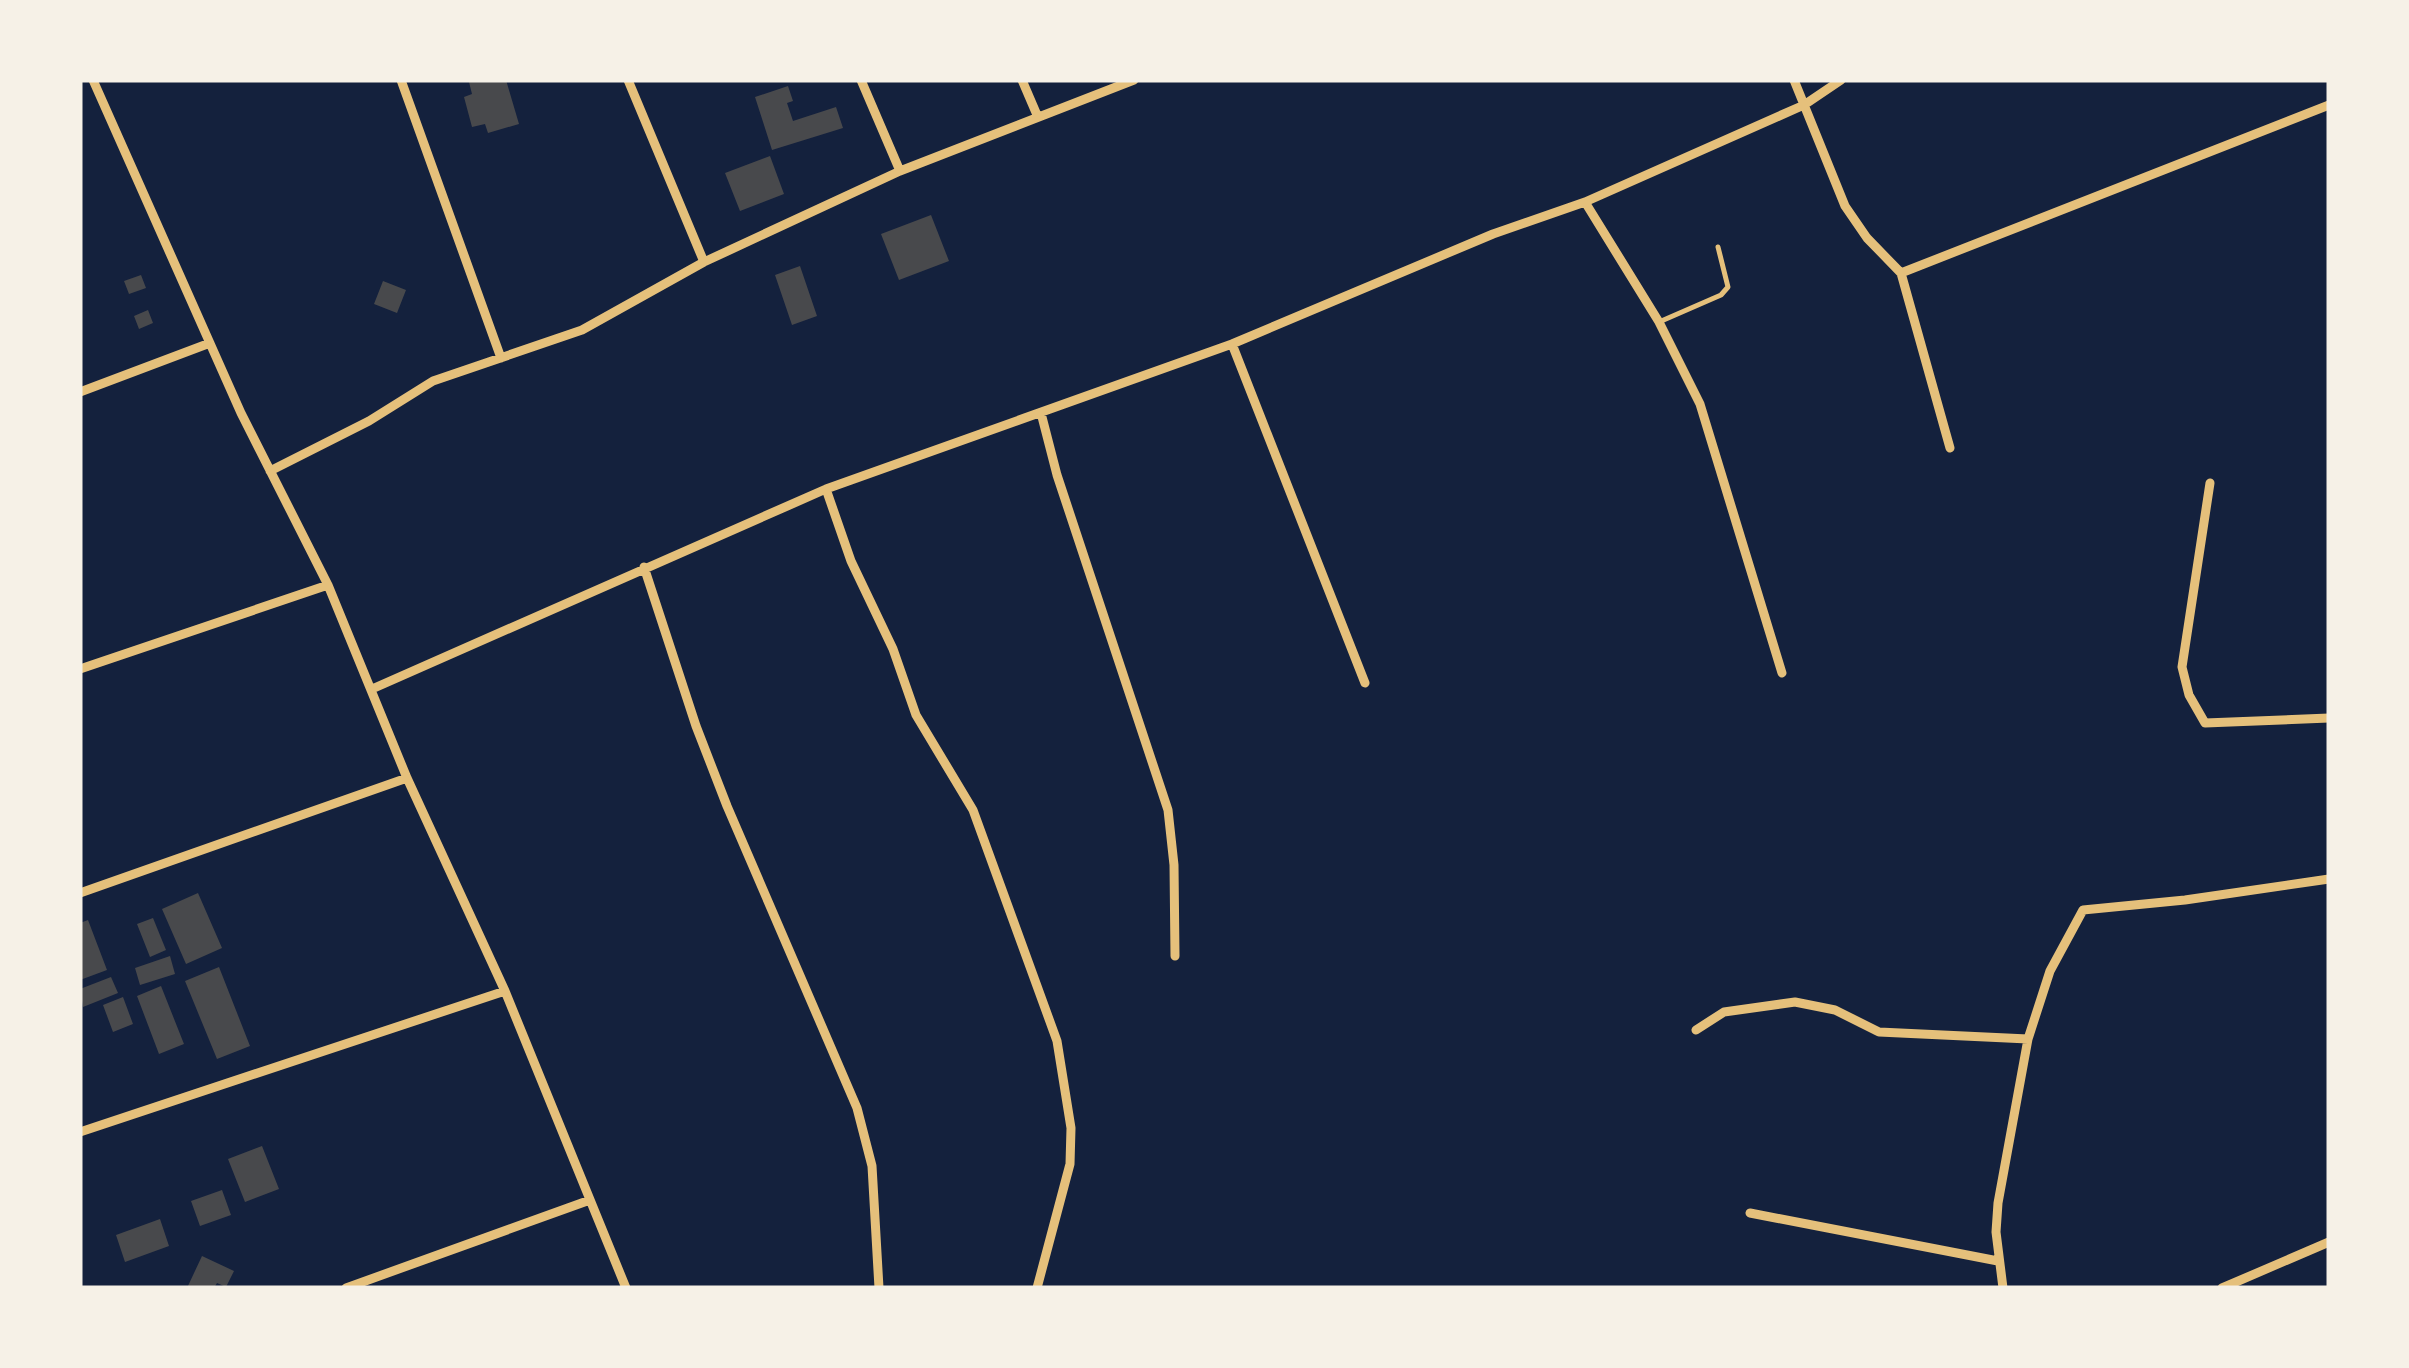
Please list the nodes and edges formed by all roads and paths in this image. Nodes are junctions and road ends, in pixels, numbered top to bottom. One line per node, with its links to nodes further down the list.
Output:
1 (93, 80): 18 (street)
2 (401, 80): 20 (street)
3 (628, 80): 15 (street)
4 (861, 80): 12 (street)
5 (1022, 80): 11 (street)
6 (1134, 80): 11 (street)
7 (1794, 80): 10 (street)
8 (1841, 80): 10 (street)
9 (2329, 104): 16 (street)
10 (1804, 105): 13 (street); 16 (street)
11 (1036, 116): 12 (street)
12 (900, 172): 15 (street)
13 (1585, 202): 17 (street); 19 (street)
14 (1718, 246): 17 (lane)
15 (704, 262): 20 (street)
16 (1901, 274): 23 (street)
17 (1659, 322): 30 (street)
18 (210, 342): 21 (street); 24 (street)
19 (1232, 344): 22 (street); 31 (street)
20 (500, 358): 24 (street)
21 (80, 392)
22 (1041, 414): 26 (street); 37 (street)
23 (1950, 448)
24 (270, 471): 28 (street)
25 (2210, 483): 33 (street)
26 (826, 489): 27 (street); 49 (street)
27 (644, 568): 32 (street); 48 (street)
28 (328, 584): 29 (street); 32 (street)
29 (80, 669)
30 (1782, 673)
31 (1365, 682)
32 (372, 689): 34 (street)
33 (2329, 718)
34 (407, 778): 36 (street); 38 (street)
35 (2329, 879): 40 (street)
36 (80, 893)
37 (1175, 956)
38 (505, 991): 41 (street); 42 (street)
39 (1696, 1030): 40 (street)
40 (2028, 1039): 45 (street)
41 (80, 1132)
42 (590, 1200): 46 (street); 47 (street)
43 (1750, 1213): 45 (street)
44 (2329, 1242): 51 (street)
45 (1998, 1261): 50 (street)
46 (346, 1288)
47 (626, 1288)
48 (879, 1288)
49 (1038, 1288)
50 (2003, 1288)
51 (2222, 1288)

